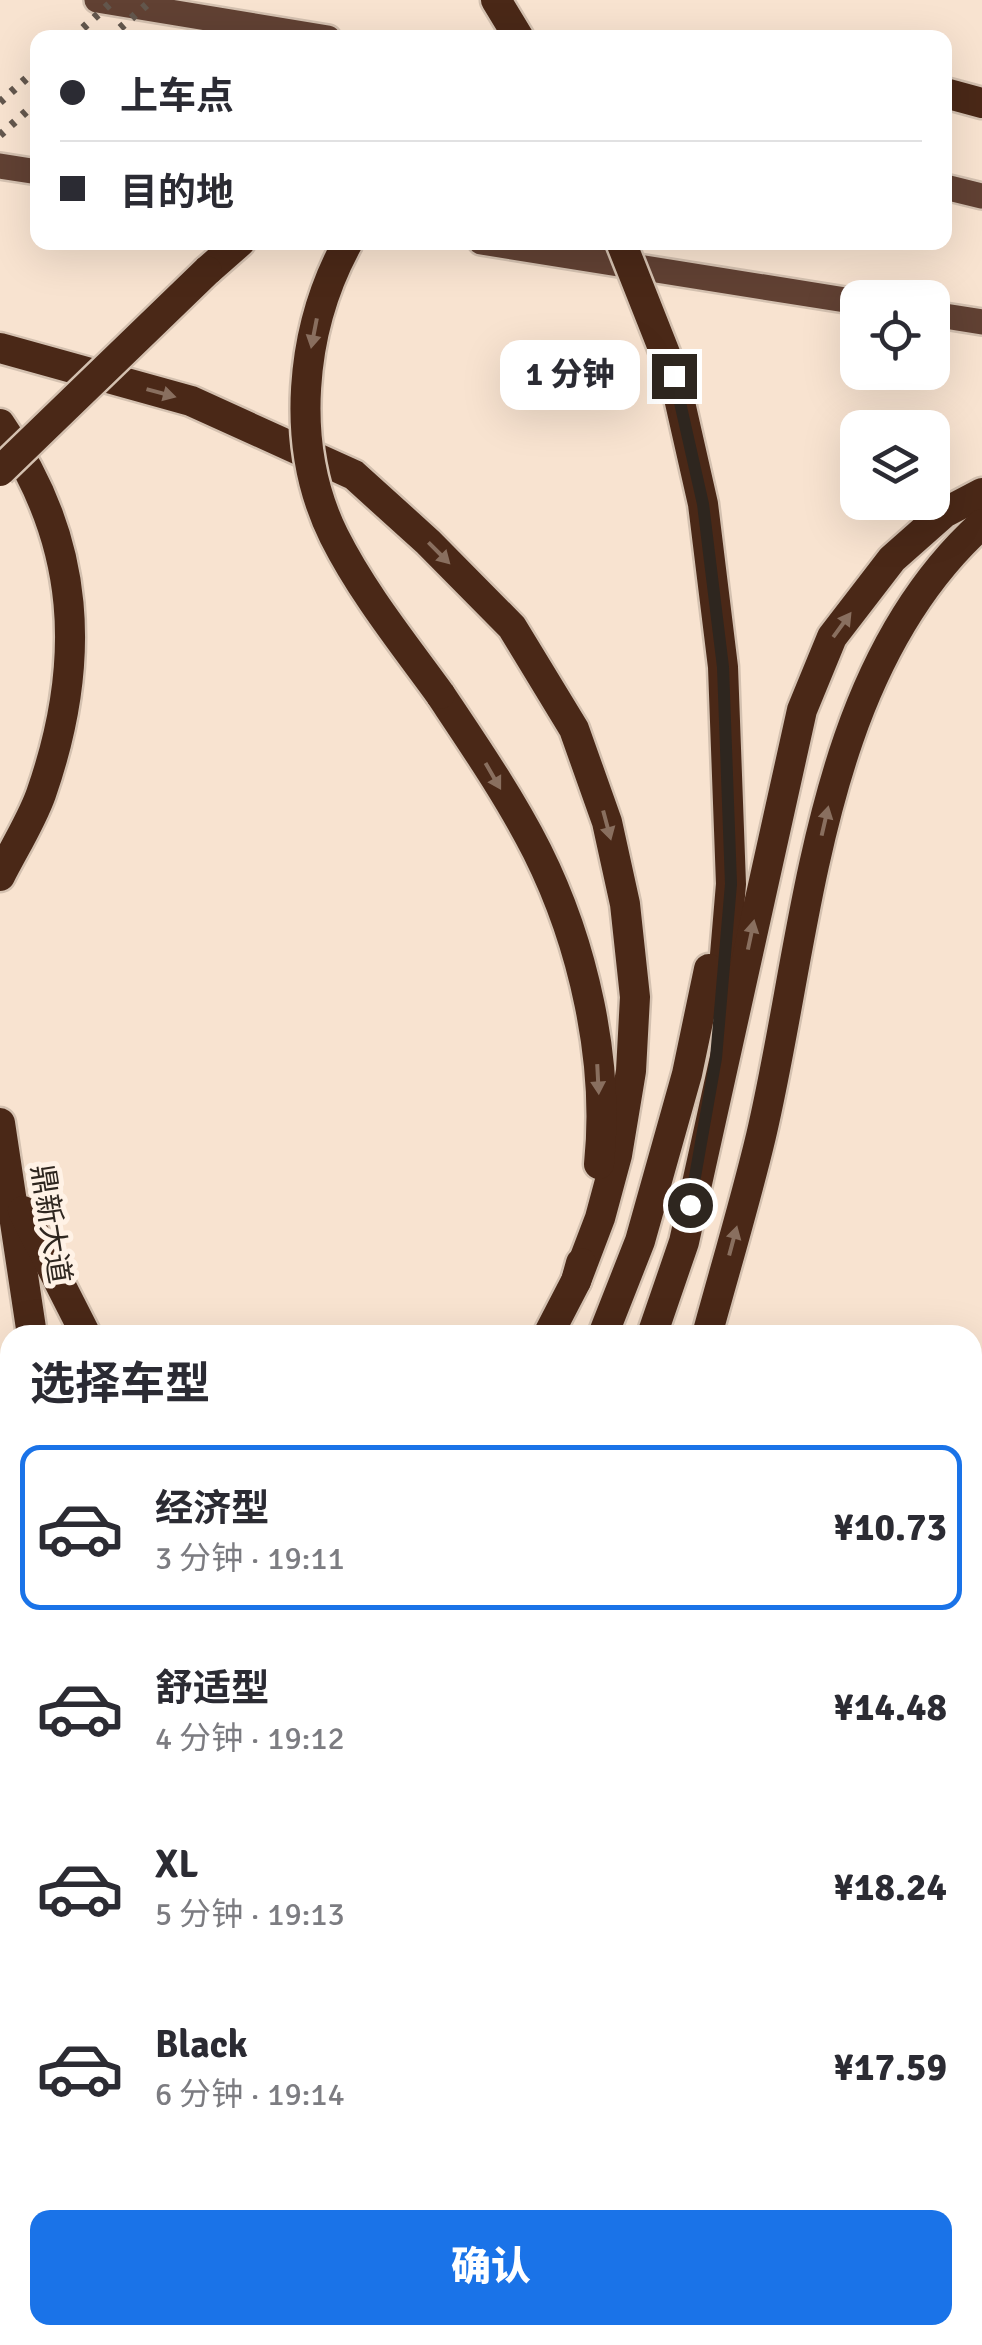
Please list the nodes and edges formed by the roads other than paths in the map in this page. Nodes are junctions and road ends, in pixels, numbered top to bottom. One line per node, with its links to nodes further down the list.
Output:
1 (97, 0): 3 (main road)
2 (496, 0): 4 (highway)
3 (279, 30)
4 (514, 30)
5 (952, 94): 6 (highway)
6 (982, 103)
7 (0, 166): 8 (main road)
8 (30, 171)
9 (952, 189): 10 (main road)
10 (982, 196)
11 (232, 250): 20 (highway, bridge)
12 (345, 250): 28 (highway, one-way to 28, bridge)
13 (532, 250): 15 (main road)
14 (625, 250): 23 (highway, bridge)
15 (840, 299)
16 (950, 317): 17 (main road)
17 (982, 322)
18 (0, 348): 28 (highway, one-way to 28)
19 (0, 424): 24 (highway)
20 (0, 470)
21 (982, 493): 27 (highway, one-way to 21)
22 (982, 524): 34 (highway, one-way to 22)
23 (723, 667): 27 (highway); 32 (highway)
24 (0, 876)
25 (0, 1123): 26 (highway, 鼎新大道)
26 (8, 1181): 29 (highway, 鼎新大道); 30 (highway)
27 (684, 1242): 33 (highway)
28 (576, 1281): 31 (highway)
29 (30, 1325)
30 (81, 1325)
31 (553, 1325)
32 (607, 1325)
33 (655, 1325)
34 (710, 1325)

